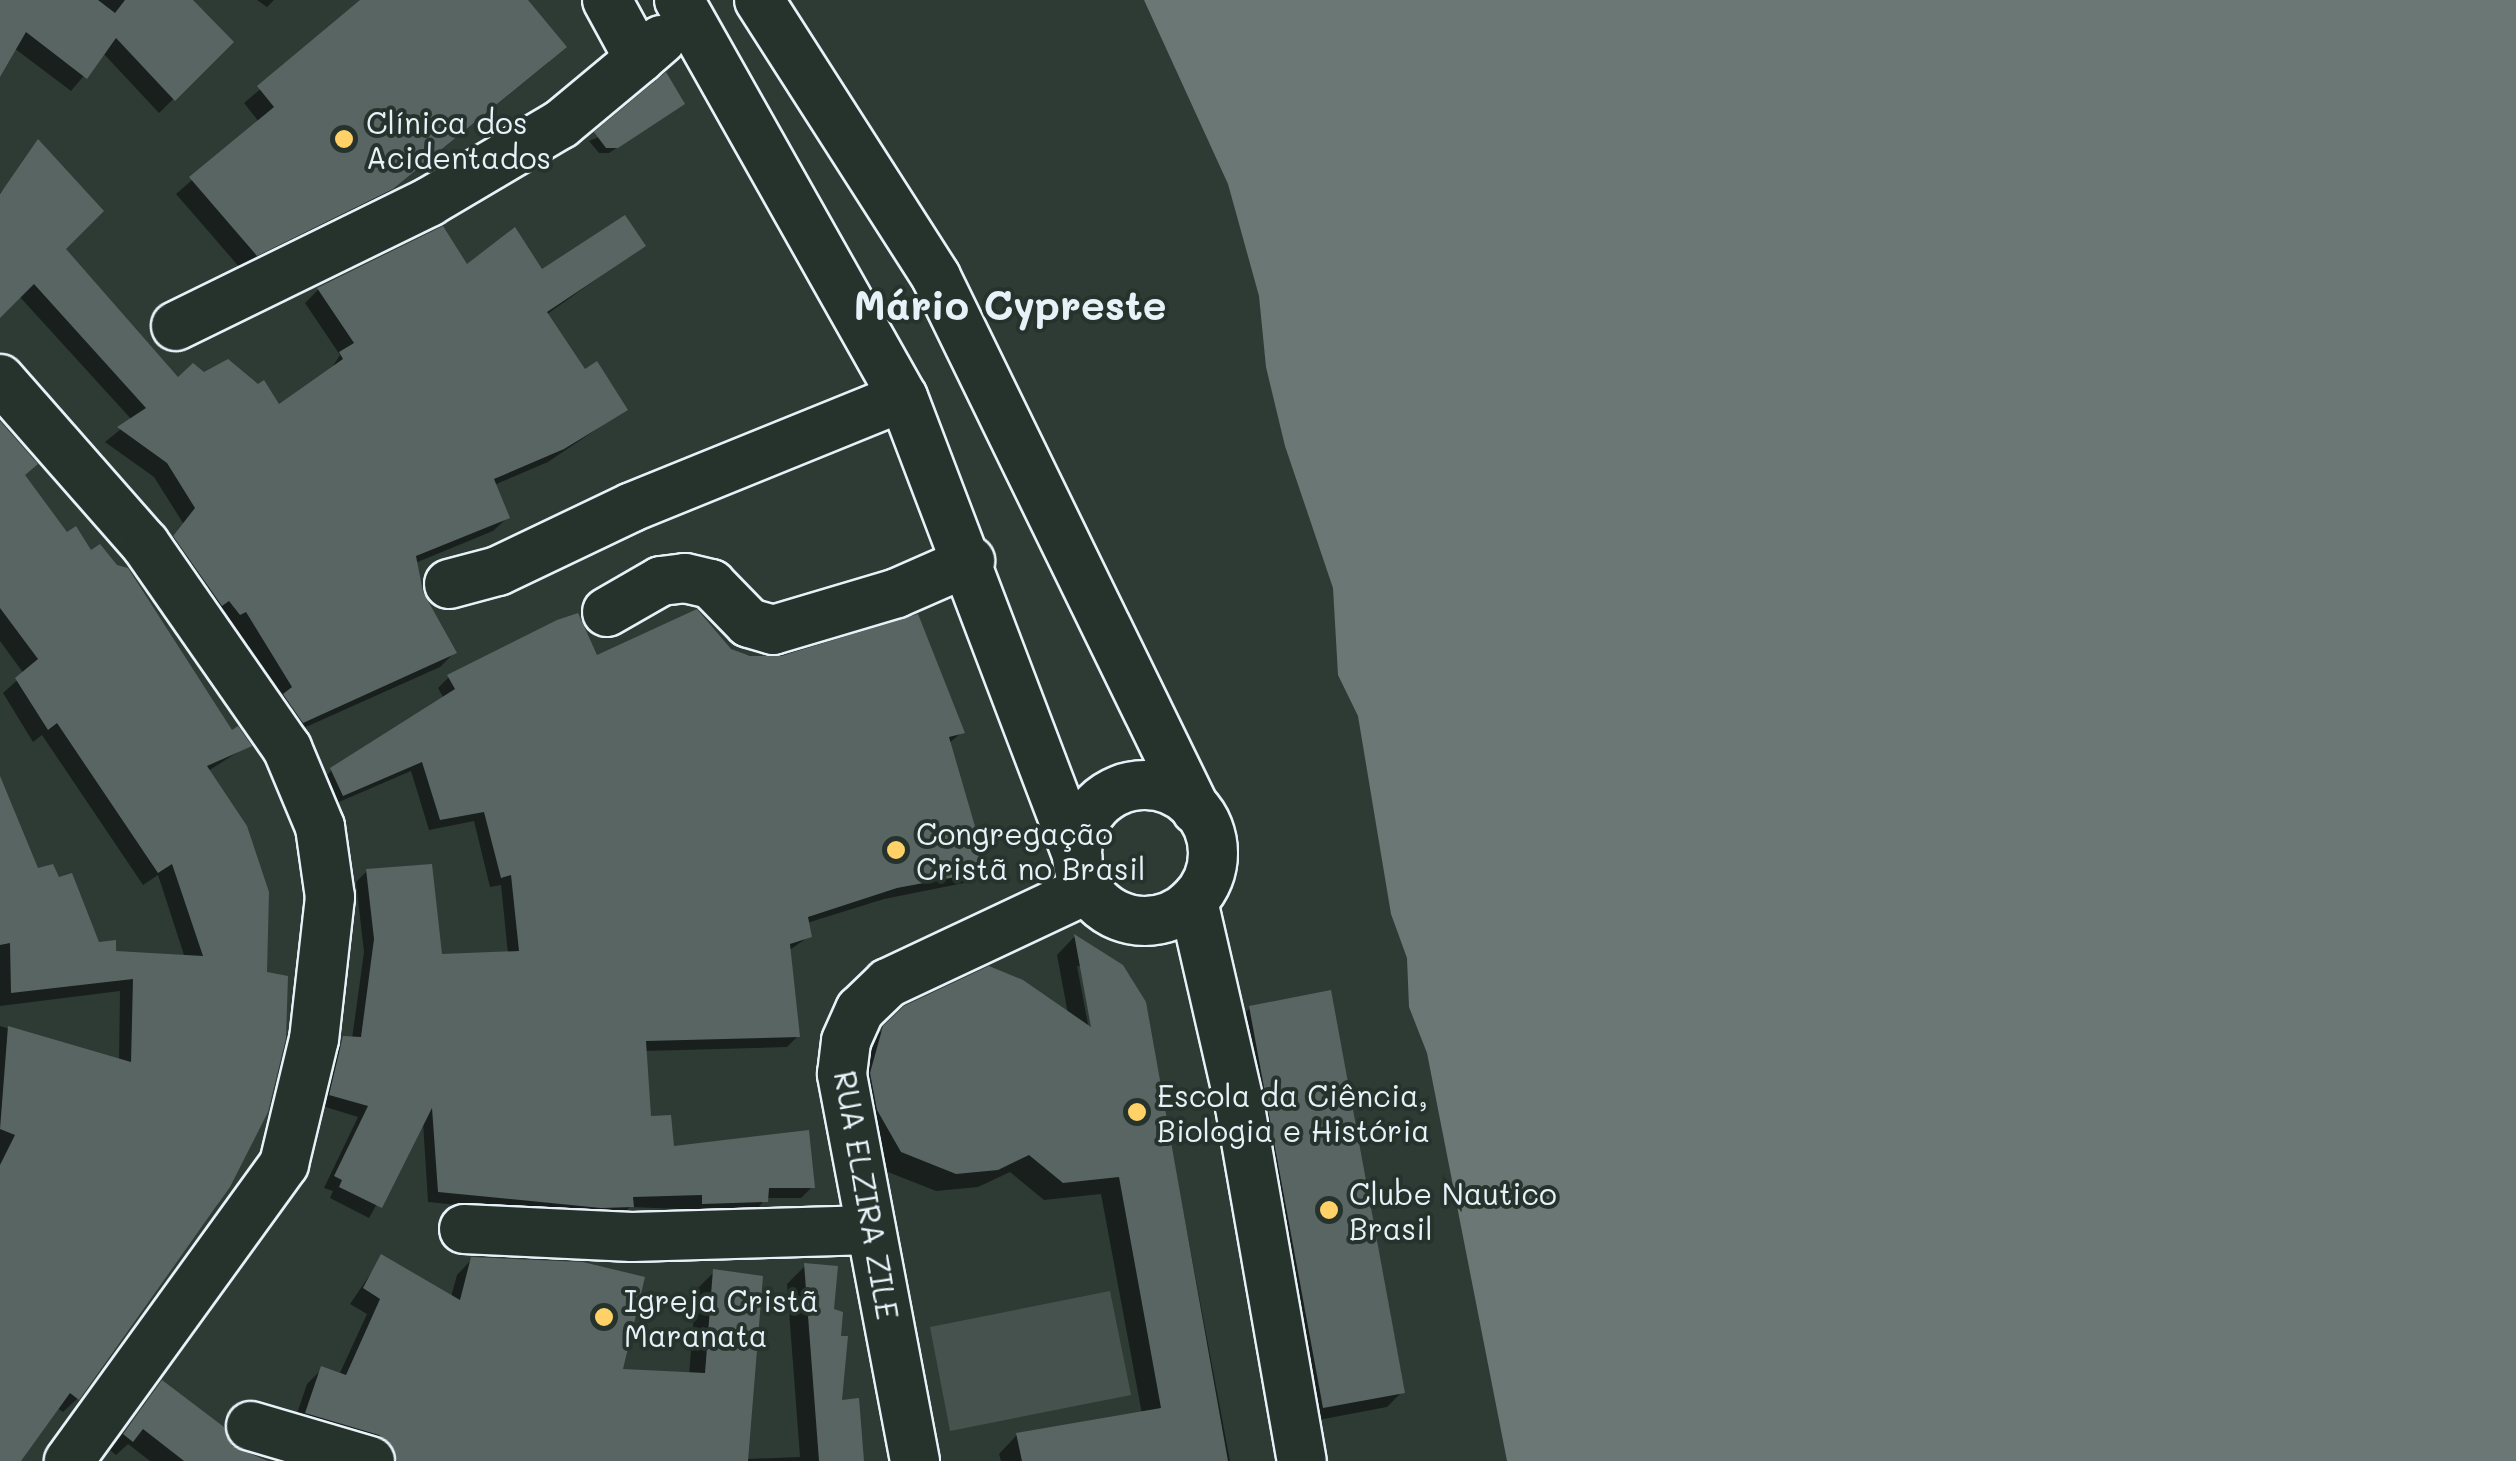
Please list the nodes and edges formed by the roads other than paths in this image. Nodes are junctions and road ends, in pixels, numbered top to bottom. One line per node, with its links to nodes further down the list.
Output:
1 (607, 0): 5 (street)
2 (737, 0): 4 (street)
3 (759, 0): 12 (street)
4 (686, 12): 5 (street); 8 (street)
5 (639, 59): 6 (street)
6 (176, 326)
7 (0, 379): 18 (street)
8 (902, 397): 9 (street); 10 (street)
9 (970, 561): 11 (street); 13 (street)
10 (449, 584)
11 (608, 612)
12 (1196, 810): 13 (street); 14 (street)
13 (1082, 873): 14 (street); 16 (street, RUA ELZIRA ZILE)
14 (1192, 902): 21 (street)
15 (464, 1229): 16 (street)
16 (871, 1230): 20 (street, RUA ELZIRA ZILE)
17 (250, 1426): 19 (street)
18 (69, 1461)
19 (370, 1461)
20 (915, 1461)
21 (1302, 1461)

